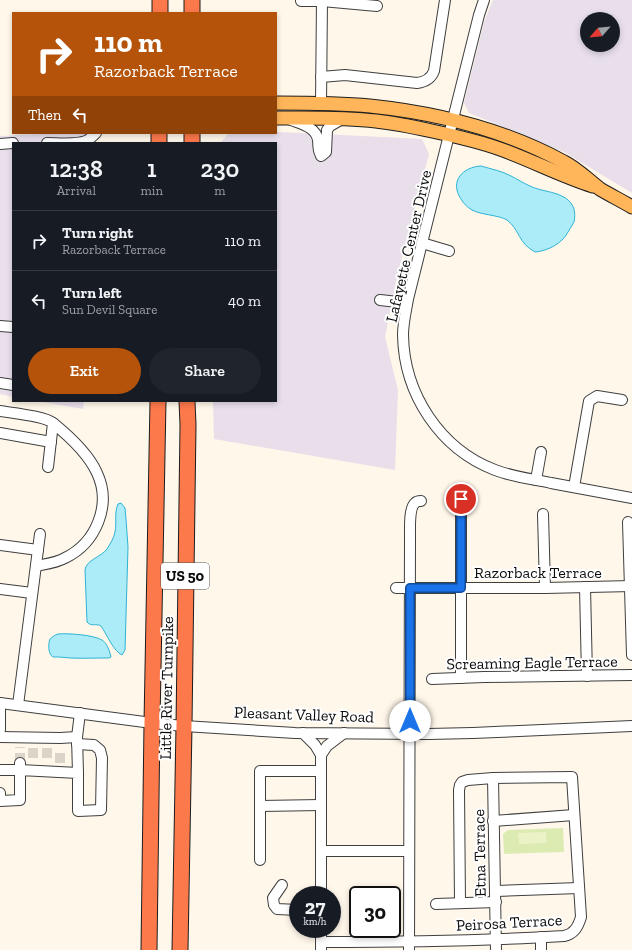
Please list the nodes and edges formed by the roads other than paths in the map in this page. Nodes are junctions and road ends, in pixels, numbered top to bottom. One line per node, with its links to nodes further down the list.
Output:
1 (160, 0): 8 (highway)
2 (192, 0): 9 (highway)
3 (301, 0): 6 (street)
4 (445, 0): 10 (street)
5 (484, 0): 15 (street, Lafayette Center Drive)
6 (322, 1): 7 (street); 10 (street)
7 (377, 6)
8 (160, 12)
9 (192, 12)
10 (321, 77): 12 (street)
11 (277, 103): 12 (main road)
12 (321, 104): 15 (main road)
13 (281, 118): 14 (main road); 14 (street)
14 (344, 118): 17 (main road)
15 (453, 120): 17 (street, Lafayette Center Drive); 21 (main road)
16 (95, 134): 18 (street)
17 (449, 135): 21 (main road); 23 (street, Lafayette Center Drive)
18 (87, 142)
19 (12, 143): 20 (street)
20 (0, 144)
21 (600, 188): 22 (main road)
22 (632, 207)
23 (422, 243): 24 (street); 26 (street, Lafayette Center Drive)
24 (449, 250)
25 (380, 300): 26 (street)
26 (407, 303): 40 (street, Lafayette Center Drive)
27 (0, 326): 28 (street)
28 (12, 327)
29 (0, 383): 30 (street)
30 (12, 385)
31 (622, 400): 41 (street)
32 (158, 402): 67 (highway, Little River Turnpike / US 50)
33 (187, 402): 68 (highway, Little River Turnpike / US 50)
34 (0, 411): 35 (street)
35 (53, 423): 37 (street); 50 (street)
36 (0, 433): 37 (street)
37 (51, 442): 39 (street)
38 (541, 452): 40 (street)
39 (48, 467)
40 (536, 480): 41 (street, Lafayette Center Drive)
41 (574, 487): 42 (street, Lafayette Center Drive)
42 (632, 498)
43 (461, 499): 54 (street)
44 (421, 501): 53 (street)
45 (543, 514): 55 (street)
46 (628, 522): 51 (street)
47 (40, 534): 49 (street)
48 (0, 545): 49 (street)
49 (38, 550): 50 (street)
50 (36, 566): 58 (street)
51 (631, 586): 56 (street, Razorback Terrace); 59 (street)
52 (396, 588): 53 (street, Razorback Terrace)
53 (410, 588): 54 (street, Razorback Terrace); 73 (street)
54 (461, 588): 55 (street, Razorback Terrace); 62 (street)
55 (545, 588): 56 (street, Razorback Terrace)
56 (585, 588): 61 (street)
57 (0, 589): 58 (street)
58 (32, 593): 65 (street)
59 (632, 655)
60 (632, 675): 61 (street, Screaming Eagle Terrace)
61 (587, 676): 62 (street, Screaming Eagle Terrace)
62 (461, 678): 63 (street, Screaming Eagle Terrace)
63 (432, 679)
64 (0, 703): 65 (street, Pleasant Valley Road); 70 (street)
65 (18, 705): 66 (street, Pleasant Valley Road)
66 (80, 713): 67 (street, Pleasant Valley Road); 76 (street)
67 (152, 723): 68 (street, Pleasant Valley Road); 104 (highway, Little River Turnpike / US 50)
68 (184, 726): 71 (street, Pleasant Valley Road); 105 (highway, Little River Turnpike / US 50)
69 (632, 726): 73 (street, Pleasant Valley Road)
70 (0, 730)
71 (303, 733): 72 (street, Pleasant Valley Road); 78 (street)
72 (344, 734): 73 (street, Pleasant Valley Road); 78 (street)
73 (410, 734): 90 (street)
74 (0, 737): 75 (street)
75 (47, 738): 76 (street); 77 (street)
76 (77, 741): 82 (street); 82 (street)
77 (47, 748)
78 (321, 755): 81 (street)
79 (20, 766): 80 (street); 82 (street); 84 (street)
80 (0, 770)
81 (321, 771): 85 (street); 86 (street)
82 (78, 773)
83 (493, 778): 87 (street, Peirosa Terrace); 88 (street, Etna Terrace); 98 (street)
84 (0, 793)
85 (321, 805): 86 (street); 89 (street)
86 (260, 806): 91 (street)
87 (574, 815): 88 (street); 94 (street, Peirosa Terrace)
88 (493, 821): 95 (street, Etna Terrace)
89 (321, 851): 90 (street); 93 (street)
90 (409, 851): 103 (street)
91 (260, 860)
92 (278, 885): 99 (street)
93 (321, 886)
94 (579, 888): 95 (street); 100 (street, Peirosa Terrace)
95 (496, 891): 96 (street, Etna Terrace)
96 (496, 902): 98 (street); 101 (street, Etna Terrace)
97 (436, 904): 98 (street)
98 (460, 904)
99 (289, 910)
100 (541, 937): 101 (street, Peirosa Terrace); 107 (street)
101 (496, 939): 103 (street, Peirosa Terrace); 106 (street, Etna Terrace)
102 (321, 946): 103 (street, Peirosa Terrace)
103 (410, 946)
104 (149, 950)
105 (180, 950)
106 (496, 950)
107 (541, 950)

